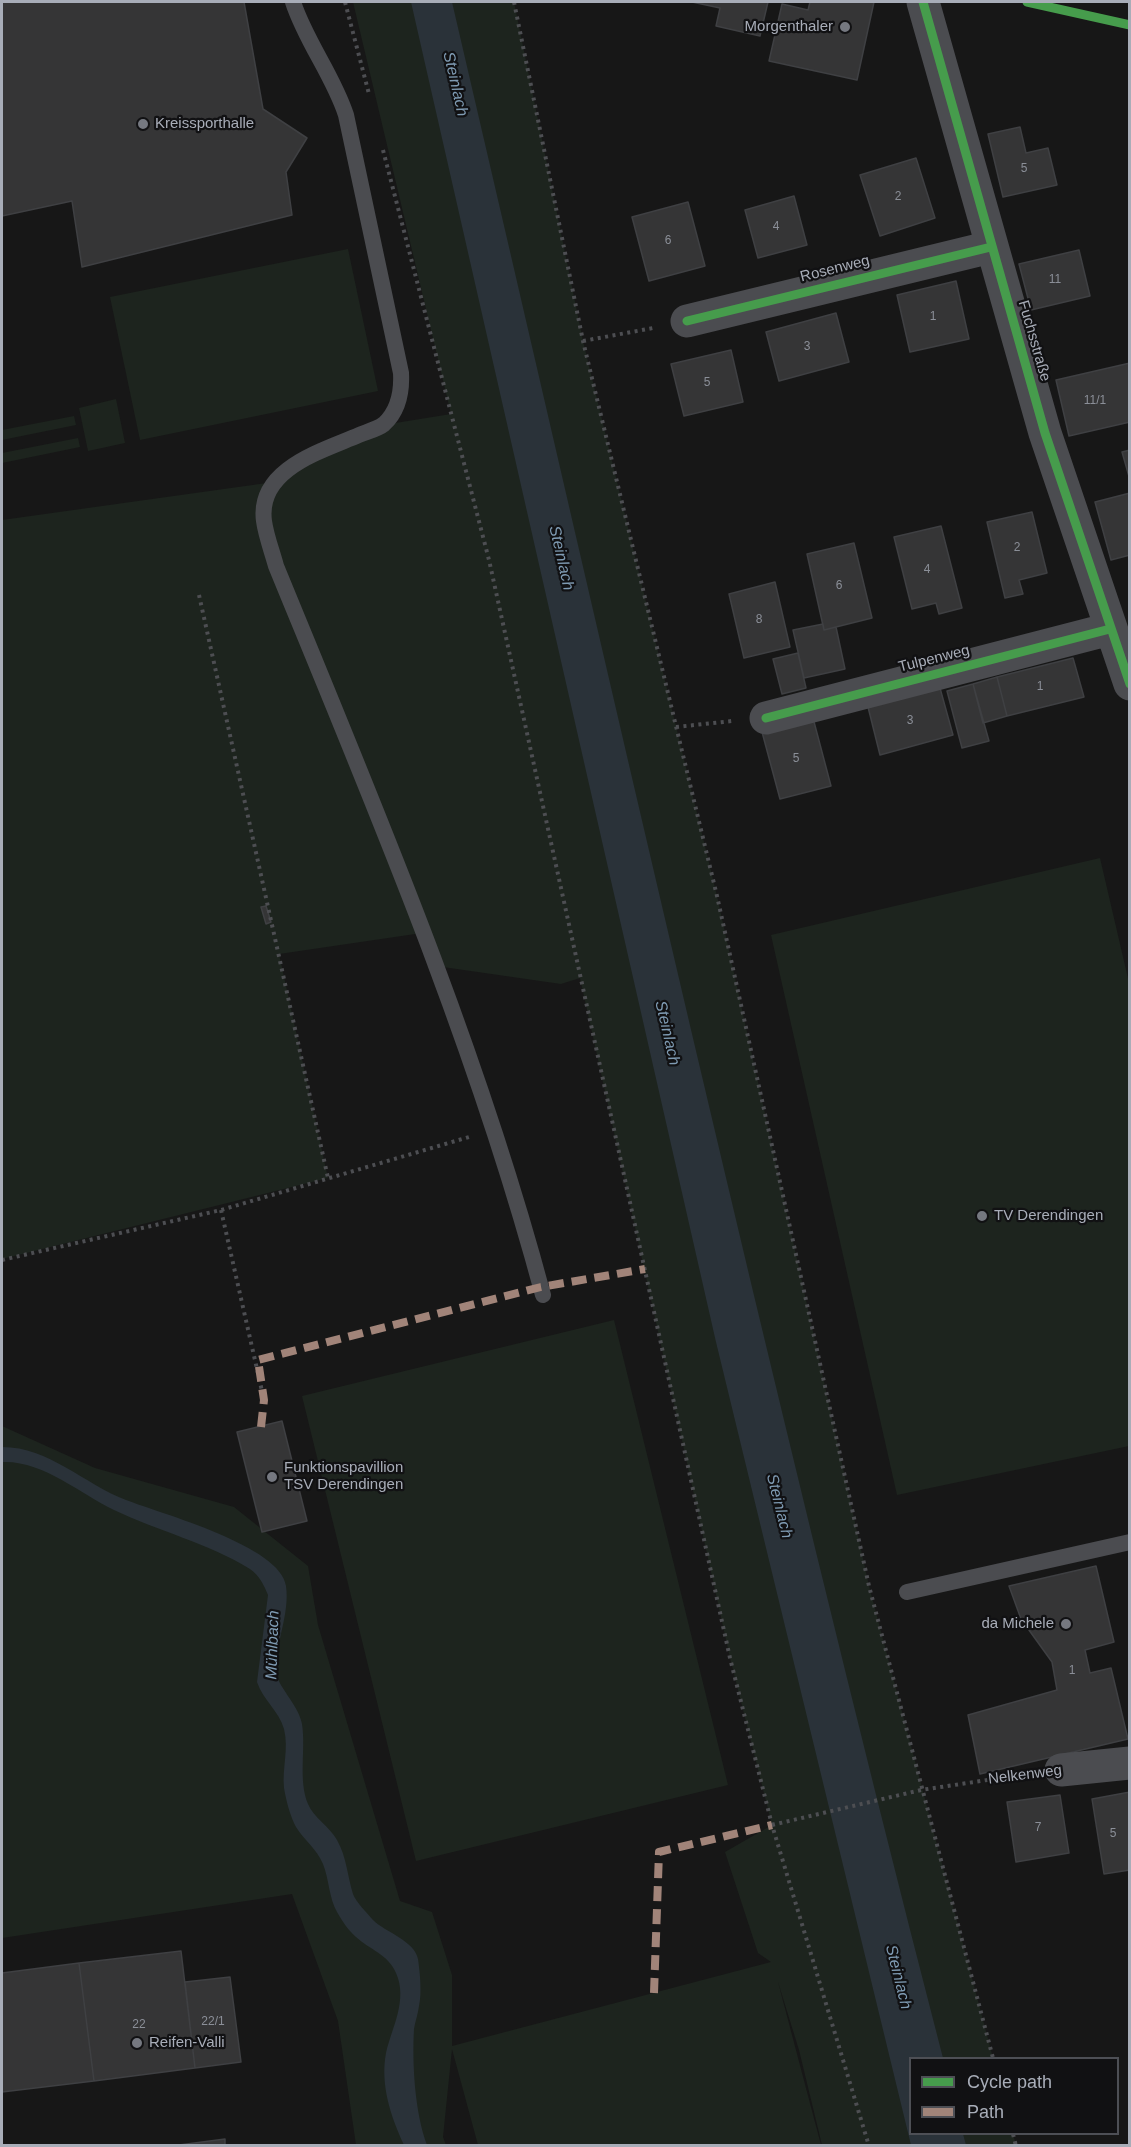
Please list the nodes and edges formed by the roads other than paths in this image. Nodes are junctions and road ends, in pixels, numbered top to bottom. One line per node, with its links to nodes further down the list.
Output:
1 (293, 2): 8 (lane)
2 (923, 2): 3 (street, Fuchsstraße)
3 (991, 247): 4 (street, Rosenweg); 5 (street, Fuchsstraße)
4 (687, 321)
5 (1110, 629): 6 (street, Fuchsstraße); 7 (street, Tulpenweg)
6 (1130, 684)
7 (766, 718)
8 (543, 1295)
9 (1130, 1542): 10 (lane)
10 (907, 1592)
11 (1130, 1763): 12 (street, Nelkenweg)
12 (1061, 1770)

